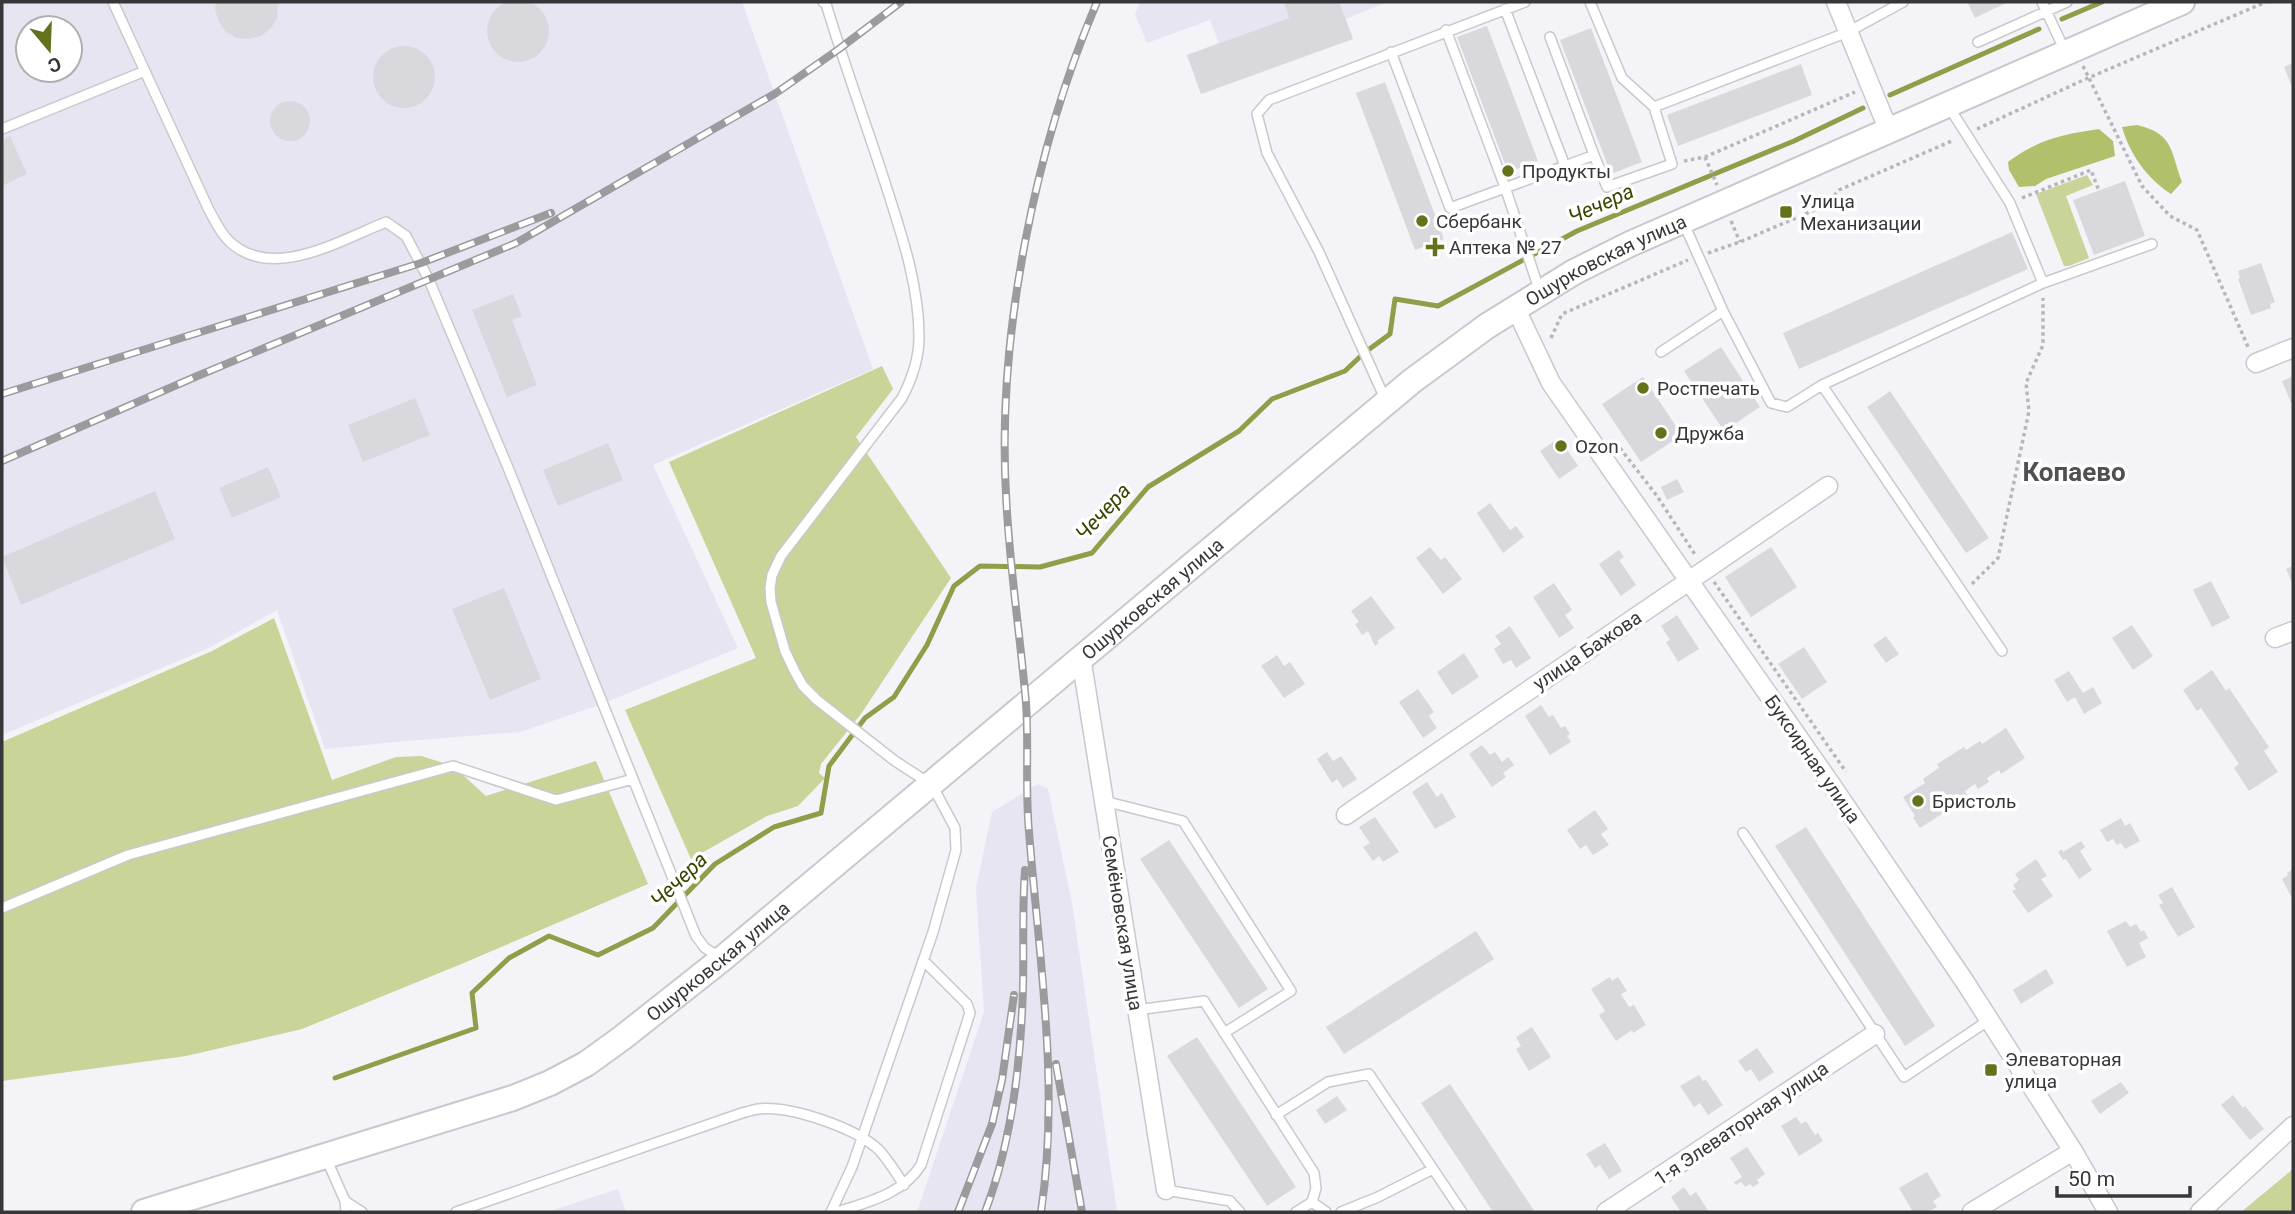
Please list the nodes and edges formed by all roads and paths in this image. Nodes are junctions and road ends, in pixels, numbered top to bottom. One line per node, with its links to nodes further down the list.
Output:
1 (113, 2): 18 (lane)
2 (1525, 2): 11 (lane)
3 (1590, 2): 22 (lane)
4 (1836, 2): 13 (street)
5 (1903, 2): 13 (lane)
6 (2067, 2): 10 (lane)
7 (2182, 2): 16 (street, Ошурковская улица)
8 (2266, 2): 19 (path)
9 (825, 3): 58 (lane)
10 (2044, 6): 15 (lane); 16 (lane)
11 (1505, 9): 12 (lane); 29 (lane)
12 (1446, 30): 17 (lane); 31 (lane)
13 (1848, 32): 20 (street); 22 (lane)
14 (1550, 37): 26 (lane)
15 (1978, 42)
16 (2070, 50): 19 (path); 21 (street, Ошурковская улица)
17 (1391, 52): 31 (lane); 46 (lane)
18 (145, 71): 23 (lane); 57 (lane)
19 (2088, 78): 25 (path); 44 (path)
20 (1870, 85): 24 (street); 27 (path)
21 (1948, 105): 24 (street, Ошурковская улица); 25 (lane)
22 (1654, 107): 28 (lane)
23 (2, 129)
24 (1889, 131): 34 (street, Ошурковская улица)
25 (1966, 134): 33 (lane); 36 (path)
26 (1594, 155): 28 (lane); 29 (lane)
27 (1705, 157): 28 (path); 30 (path)
28 (1672, 164)
29 (1566, 166): 31 (lane)
30 (1715, 181)
31 (1505, 187): 38 (lane)
32 (2099, 191): 33 (path)
33 (2010, 203): 37 (lane)
34 (1683, 222): 36 (lane); 38 (street, Ошурковская улица)
35 (2151, 244): 37 (lane)
36 (1698, 256): 40 (lane); 41 (path)
37 (2043, 283): 45 (lane); 51 (path)
38 (1540, 293): 39 (street, Ошурковская улица)
39 (1516, 309): 46 (street, Ошурковская улица); 50 (street, Буксирная улица)
40 (1723, 311): 43 (lane); 45 (lane)
41 (1555, 347)
42 (2293, 348): 44 (street)
43 (1661, 352)
44 (2256, 363)
45 (1822, 385): 51 (lane)
46 (1386, 402): 55 (street, Ошурковская улица)
47 (1620, 448): 49 (path)
48 (1828, 486): 49 (street, улица Бажова)
49 (1705, 569): 50 (street, улица Бажова); 56 (path)
50 (1688, 581): 60 (street, улица Бажова); 66 (street, Буксирная улица)
51 (1963, 592): 54 (lane)
52 (2293, 631): 53 (street)
53 (2276, 638)
54 (2002, 651)
55 (1081, 657): 58 (street, Ошурковская улица); 59 (street, Семёновская улица)
56 (1846, 772)
57 (633, 779): 62 (lane); 63 (lane)
58 (932, 785): 63 (street, Ошурковская улица); 64 (lane)
59 (1104, 802): 65 (street, Семёновская улица); 67 (lane)
60 (1346, 815)
61 (1743, 832): 68 (lane)
62 (2, 908)
63 (722, 959): 73 (street, Ошурковская улица)
64 (923, 960): 71 (lane); 75 (lane)
65 (1136, 1010): 67 (lane); 76 (street, Семёновская улица)
66 (1989, 1020): 68 (lane); 72 (street, Буксирная улица)
67 (1224, 1033): 69 (lane)
68 (1875, 1034): 90 (street, 1-я Элеваторная улица)
69 (1276, 1115): 74 (lane); 78 (lane)
70 (2293, 1126): 93 (street)
71 (862, 1137): 75 (lane); 82 (lane); 83 (lane)
72 (2073, 1151): 91 (street); 92 (street, Буксирная улица)
73 (326, 1157): 77 (lane); 79 (street, Ошурковская улица)
74 (1433, 1169): 88 (lane); 89 (lane)
75 (904, 1185): 84 (lane)
76 (1166, 1189): 85 (lane)
77 (345, 1201): 80 (lane); 81 (lane)
78 (1312, 1202): 86 (lane); 87 (lane)
79 (144, 1212)
80 (346, 1212)
81 (362, 1212)
82 (456, 1212)
83 (831, 1212)
84 (837, 1212)
85 (1240, 1212)
86 (1296, 1212)
87 (1326, 1212)
88 (1341, 1212)
89 (1462, 1212)
90 (1606, 1212)
91 (1972, 1212)
92 (2108, 1212)
93 (2200, 1212)

